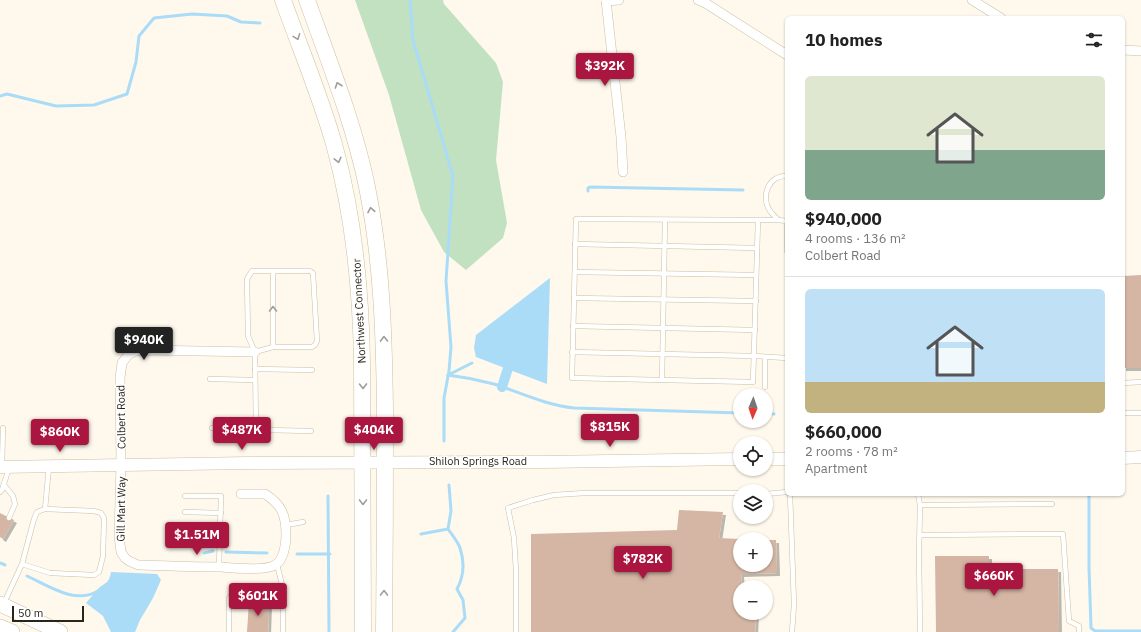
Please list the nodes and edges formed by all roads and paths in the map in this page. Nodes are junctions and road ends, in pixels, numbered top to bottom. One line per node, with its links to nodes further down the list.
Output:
1 (283, 0): 58 (highway, Northwest Connector, one-way to 58)
2 (307, 0): 57 (highway, Northwest Connector, one-way to 2)
3 (619, 0): 6 (street)
4 (698, 0): 10 (street)
5 (973, 0): 7 (street)
6 (606, 1): 11 (street)
7 (999, 16)
8 (1125, 50): 9 (street)
9 (1141, 51)
10 (785, 54)
11 (623, 172)
12 (785, 176): 14 (lane)
13 (665, 220): 15 (lane); 17 (lane); 18 (lane)
14 (778, 220): 15 (lane); 16 (lane)
15 (758, 221): 19 (lane)
16 (785, 221)
17 (575, 244): 18 (lane); 21 (lane)
18 (664, 245): 19 (lane); 22 (lane)
19 (757, 248): 23 (lane)
20 (273, 271): 30 (lane, one-way to 20); 30 (lane); 31 (lane)
21 (575, 272): 22 (lane); 24 (lane)
22 (664, 273): 23 (lane); 25 (lane)
23 (756, 275): 26 (lane)
24 (574, 298): 25 (lane); 27 (lane)
25 (663, 300): 26 (lane); 28 (lane)
26 (756, 301): 29 (lane)
27 (573, 326): 28 (lane); 32 (lane)
28 (663, 328): 29 (lane); 33 (lane)
29 (754, 330): 34 (lane)
30 (273, 347): 31 (lane)
31 (255, 352): 37 (lane); 59 (street, Colbert Road)
32 (572, 352): 33 (lane); 41 (lane)
33 (662, 354): 34 (lane); 41 (lane)
34 (754, 356): 35 (lane); 41 (lane)
35 (765, 357): 36 (lane); 44 (lane)
36 (785, 358)
37 (255, 369): 38 (lane); 40 (lane)
38 (312, 370)
39 (210, 379): 40 (lane)
40 (255, 380): 47 (lane)
41 (662, 380)
42 (1125, 382): 43 (lane)
43 (1141, 382)
44 (765, 388)
45 (1125, 413): 46 (lane)
46 (1141, 413)
47 (256, 427): 49 (lane); 50 (lane); 51 (lane)
48 (2, 428): 60 (lane)
49 (212, 428)
50 (311, 431)
51 (256, 432)
52 (1125, 458): 53 (street)
53 (1141, 458)
54 (733, 459): 57 (street, Shiloh Springs Road)
55 (773, 459): 56 (street)
56 (785, 459)
57 (385, 462): 58 (street, Shiloh Springs Road); 91 (highway, Northwest Connector, one-way to 57)
58 (363, 463): 59 (street, Shiloh Springs Road); 90 (highway, Northwest Connector, one-way to 90)
59 (121, 464): 61 (street, Shiloh Springs Road); 82 (street, Gill Mart Way)
60 (4, 466): 61 (street, Shiloh Springs Road); 62 (lane)
61 (49, 466): 73 (lane)
62 (4, 485): 63 (lane); 76 (lane)
63 (0, 492)
64 (785, 492): 66 (lane)
65 (733, 493): 92 (lane)
66 (773, 493)
67 (241, 494): 78 (street)
68 (185, 496): 75 (lane)
69 (790, 496): 93 (lane)
70 (918, 496): 72 (lane)
71 (1052, 504): 72 (lane)
72 (920, 505): 79 (lane)
73 (45, 509): 80 (lane); 80 (lane)
74 (185, 512): 75 (lane)
75 (220, 513): 82 (lane)
76 (9, 518)
77 (303, 522): 78 (lane)
78 (286, 524): 81 (street)
79 (920, 535): 94 (lane); 95 (lane)
80 (22, 564): 84 (lane)
81 (277, 564): 82 (street, Gill Mart Way); 83 (lane)
82 (219, 567)
83 (283, 593): 88 (lane); 89 (lane)
84 (2, 605): 87 (main road)
85 (0, 627): 86 (main road)
86 (12, 632)
87 (60, 632)
88 (229, 632)
89 (283, 632)
90 (363, 632)
91 (384, 632)
92 (516, 632)
93 (792, 632)
94 (920, 632)
95 (1079, 632)

